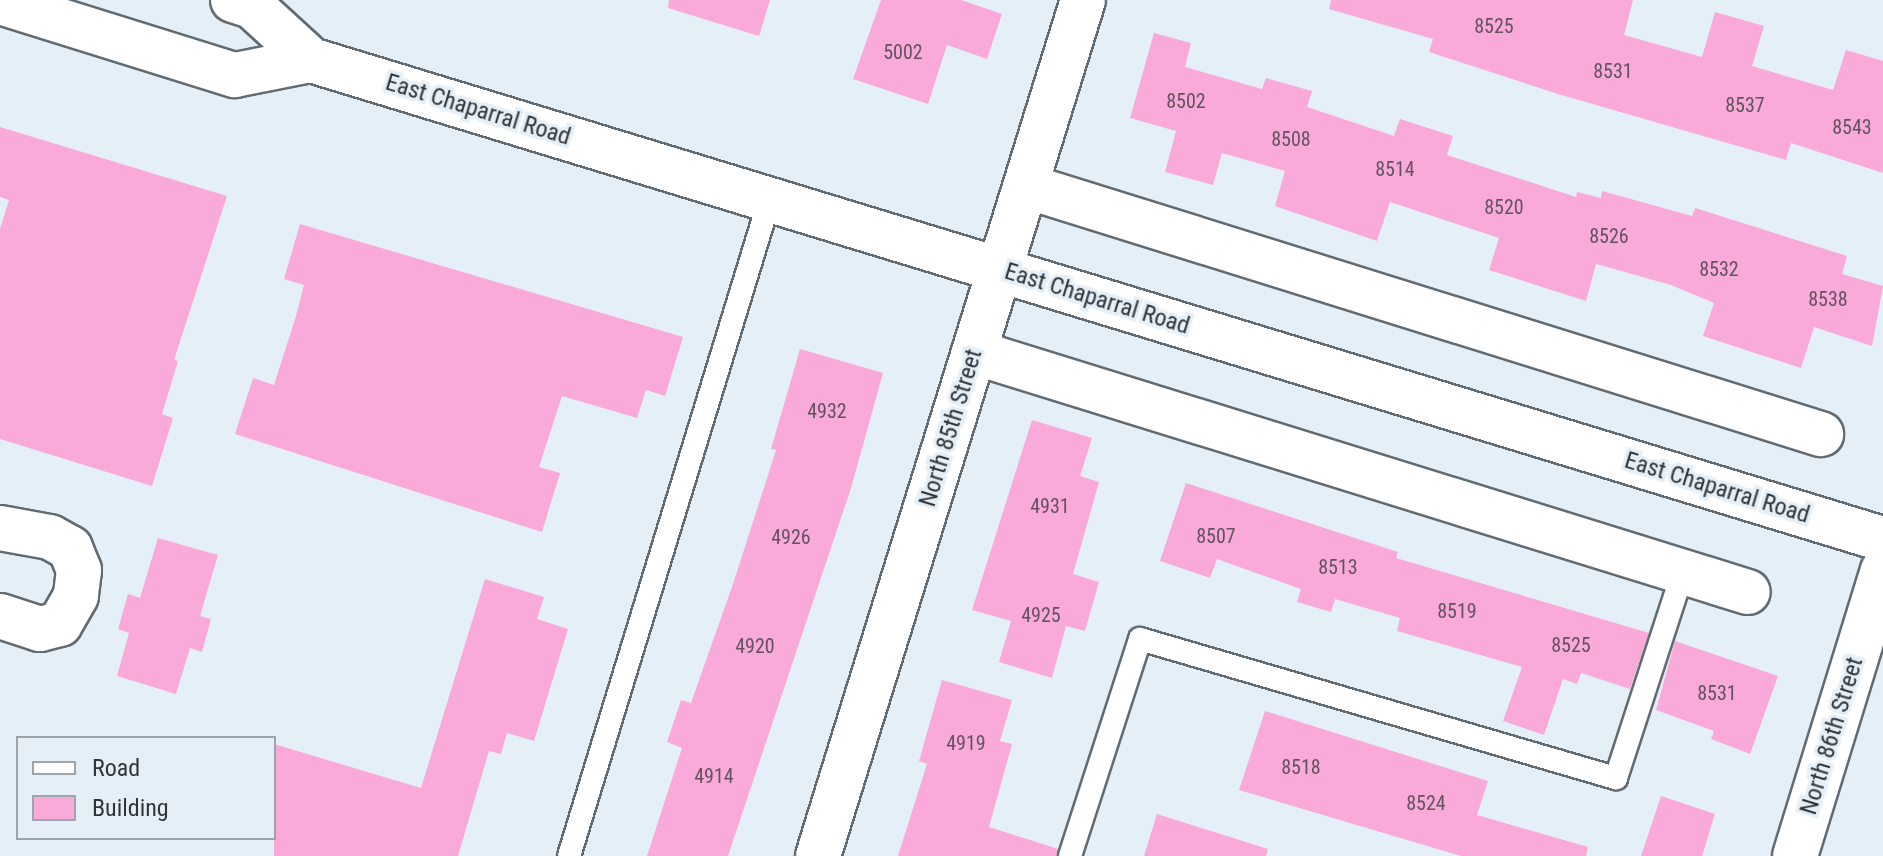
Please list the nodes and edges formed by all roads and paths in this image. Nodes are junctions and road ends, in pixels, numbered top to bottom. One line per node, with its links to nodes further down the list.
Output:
1 (233, 0): 4 (street, East Chaparral Road)
2 (1083, 0): 5 (street, North 85th Street)
3 (0, 2): 4 (street, East Chaparral Road)
4 (311, 60): 6 (street, East Chaparral Road)
5 (1026, 186): 7 (street, North 85th Street); 9 (street)
6 (770, 198): 7 (street, East Chaparral Road); 16 (lane)
7 (1000, 269): 8 (street, North 85th Street); 11 (street, East Chaparral Road)
8 (974, 352): 13 (street); 17 (street, North 85th Street)
9 (1821, 434)
10 (0, 528): 15 (street)
11 (1883, 539)
12 (1883, 570): 19 (street, North 86th Street)
13 (1683, 572): 14 (street); 18 (lane)
14 (1748, 592)
15 (0, 616)
16 (569, 856)
17 (818, 856)
18 (1070, 856)
19 (1795, 856)

